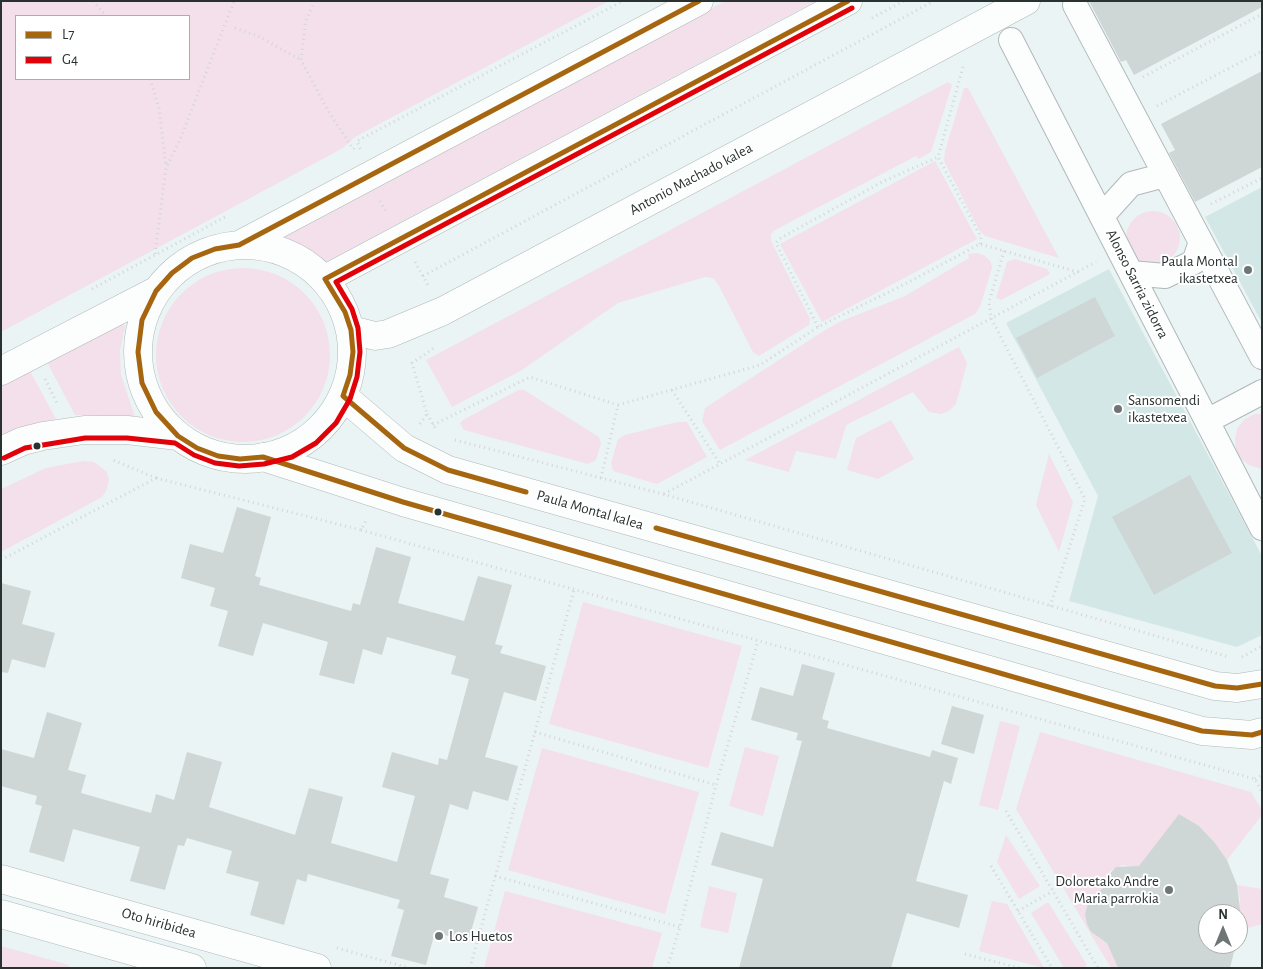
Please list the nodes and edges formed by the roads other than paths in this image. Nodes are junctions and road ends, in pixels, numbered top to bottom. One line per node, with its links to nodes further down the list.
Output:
1 (699, 1): 9 (street)
2 (848, 1): 11 (street)
3 (1026, 1): 13 (street, Antonio Machado kalea)
4 (1075, 5): 6 (street)
5 (1011, 40): 7 (street, Alonso Sarria zidorra)
6 (1165, 175): 7 (street); 8 (street)
7 (1102, 216): 10 (street, Alonso Sarria zidorra)
8 (1201, 242): 10 (street); 14 (street)
9 (239, 245): 11 (street); 12 (street)
10 (1131, 273): 18 (street, Alonso Sarria zidorra)
11 (325, 279): 13 (street)
12 (156, 291): 15 (street); 19 (street)
13 (351, 330): 17 (street)
14 (1262, 357)
15 (1, 371)
16 (1262, 392): 18 (street)
17 (344, 396): 21 (street); 24 (street, Paula Montal kalea)
18 (1207, 421): 22 (street, Alonso Sarria zidorra)
19 (178, 436): 20 (street); 21 (street)
20 (1, 451)
21 (263, 458): 25 (street)
22 (1253, 490): 23 (street, Alonso Sarria zidorra)
23 (1262, 528)
24 (1262, 684)
25 (1262, 732)
26 (1, 879): 29 (street, Oto hiribidea)
27 (1, 914): 28 (street)
28 (192, 968)
29 (317, 968)

